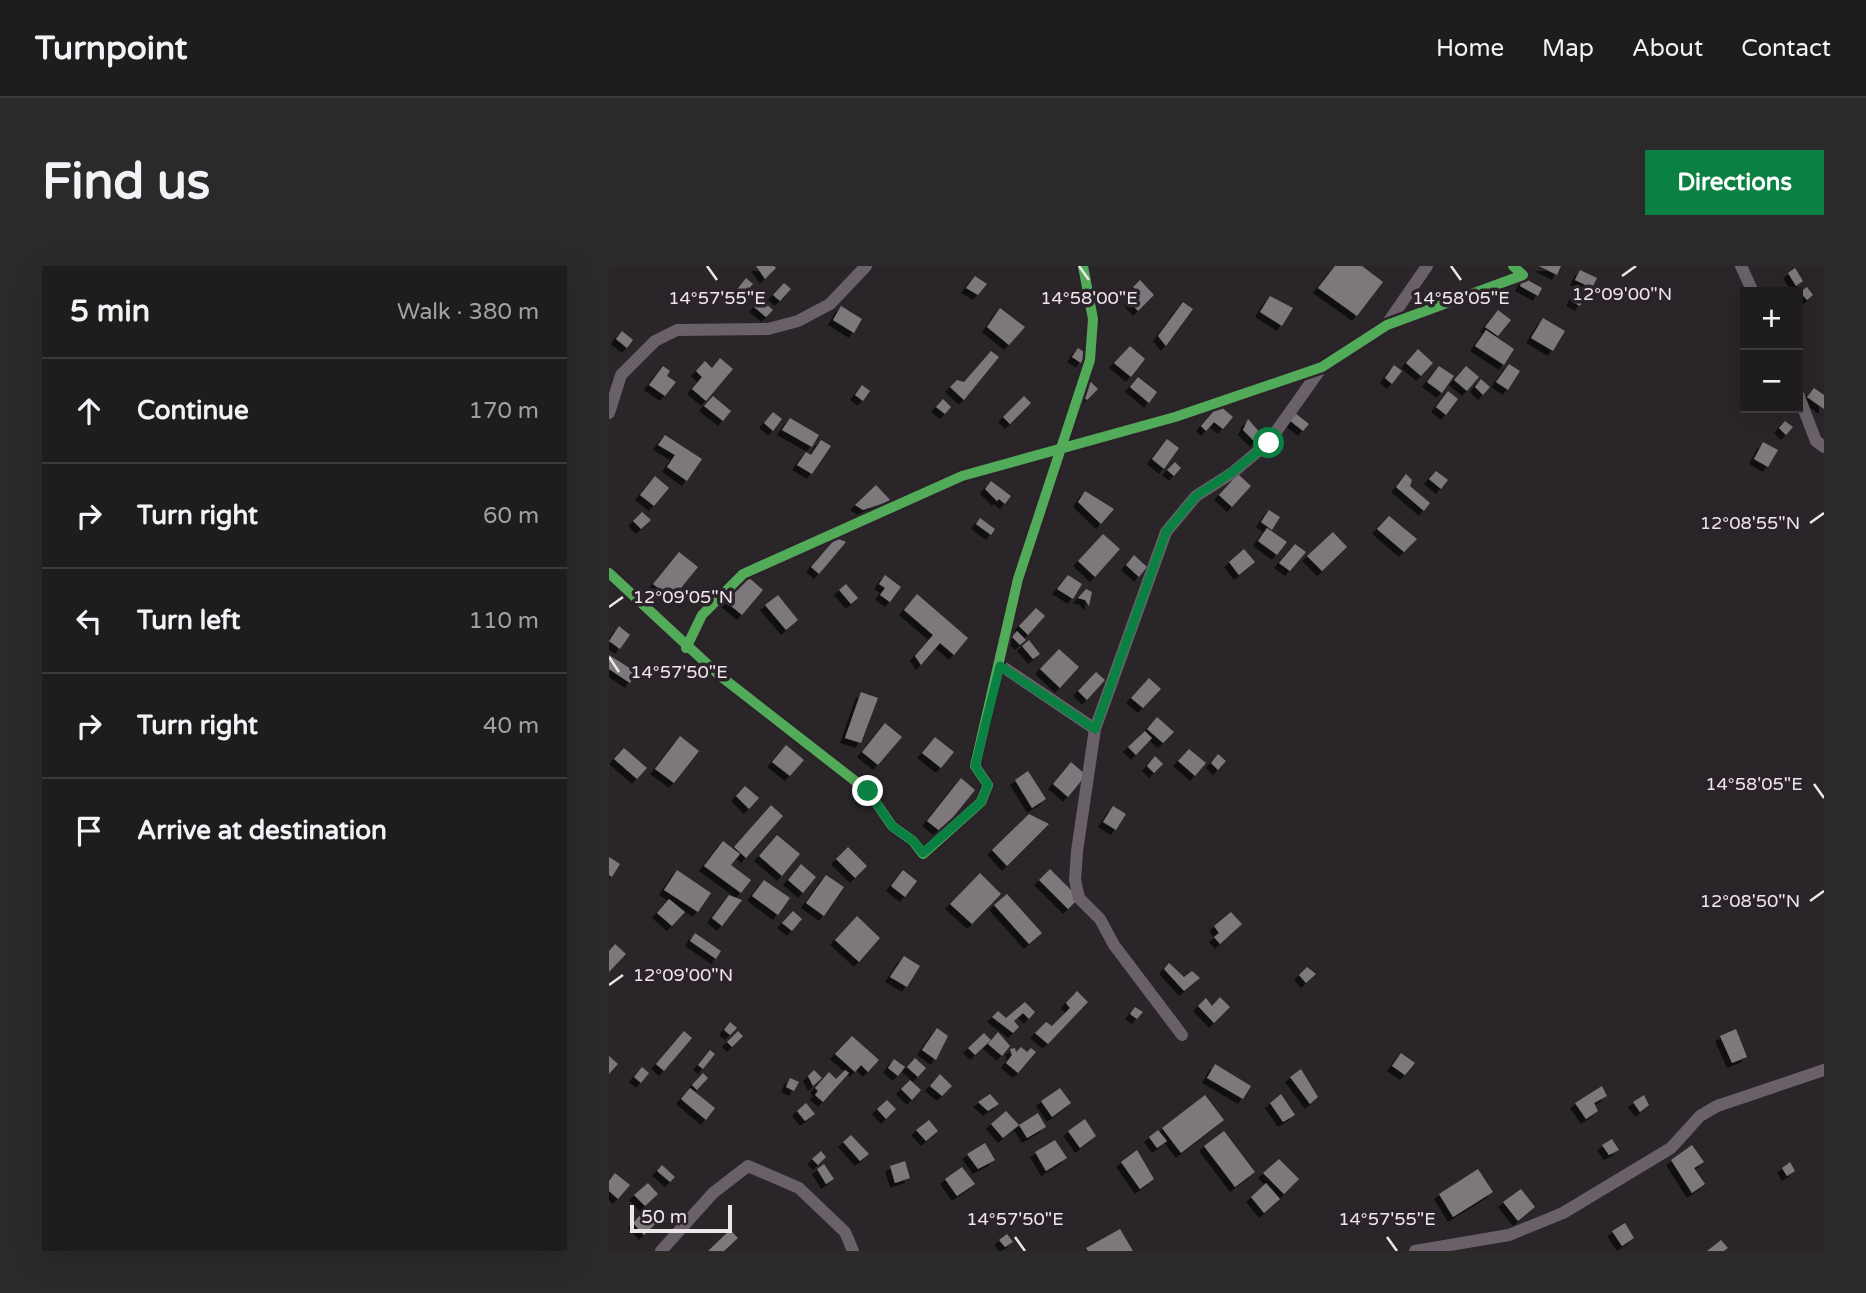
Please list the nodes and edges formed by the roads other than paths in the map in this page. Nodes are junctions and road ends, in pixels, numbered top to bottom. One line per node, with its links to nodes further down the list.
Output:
1 (866, 266): 9 (street)
2 (1083, 266): 14 (street)
3 (1427, 266): 7 (street)
4 (1513, 266): 7 (street)
5 (1741, 266): 6 (street)
6 (1751, 287)
7 (1387, 324): 8 (street)
8 (1322, 367): 14 (street); 18 (street)
9 (621, 375): 10 (street); 12 (street)
10 (609, 384)
11 (1803, 407): 13 (street)
12 (609, 413)
13 (1824, 447)
14 (1062, 448): 16 (street); 17 (street)
15 (609, 573): 16 (street)
16 (686, 648): 17 (street)
17 (1000, 666): 18 (street)
18 (1095, 729): 19 (street)
19 (1182, 1035)
20 (1824, 1070): 23 (street)
21 (661, 1251): 22 (street)
22 (853, 1251)
23 (1415, 1251)

